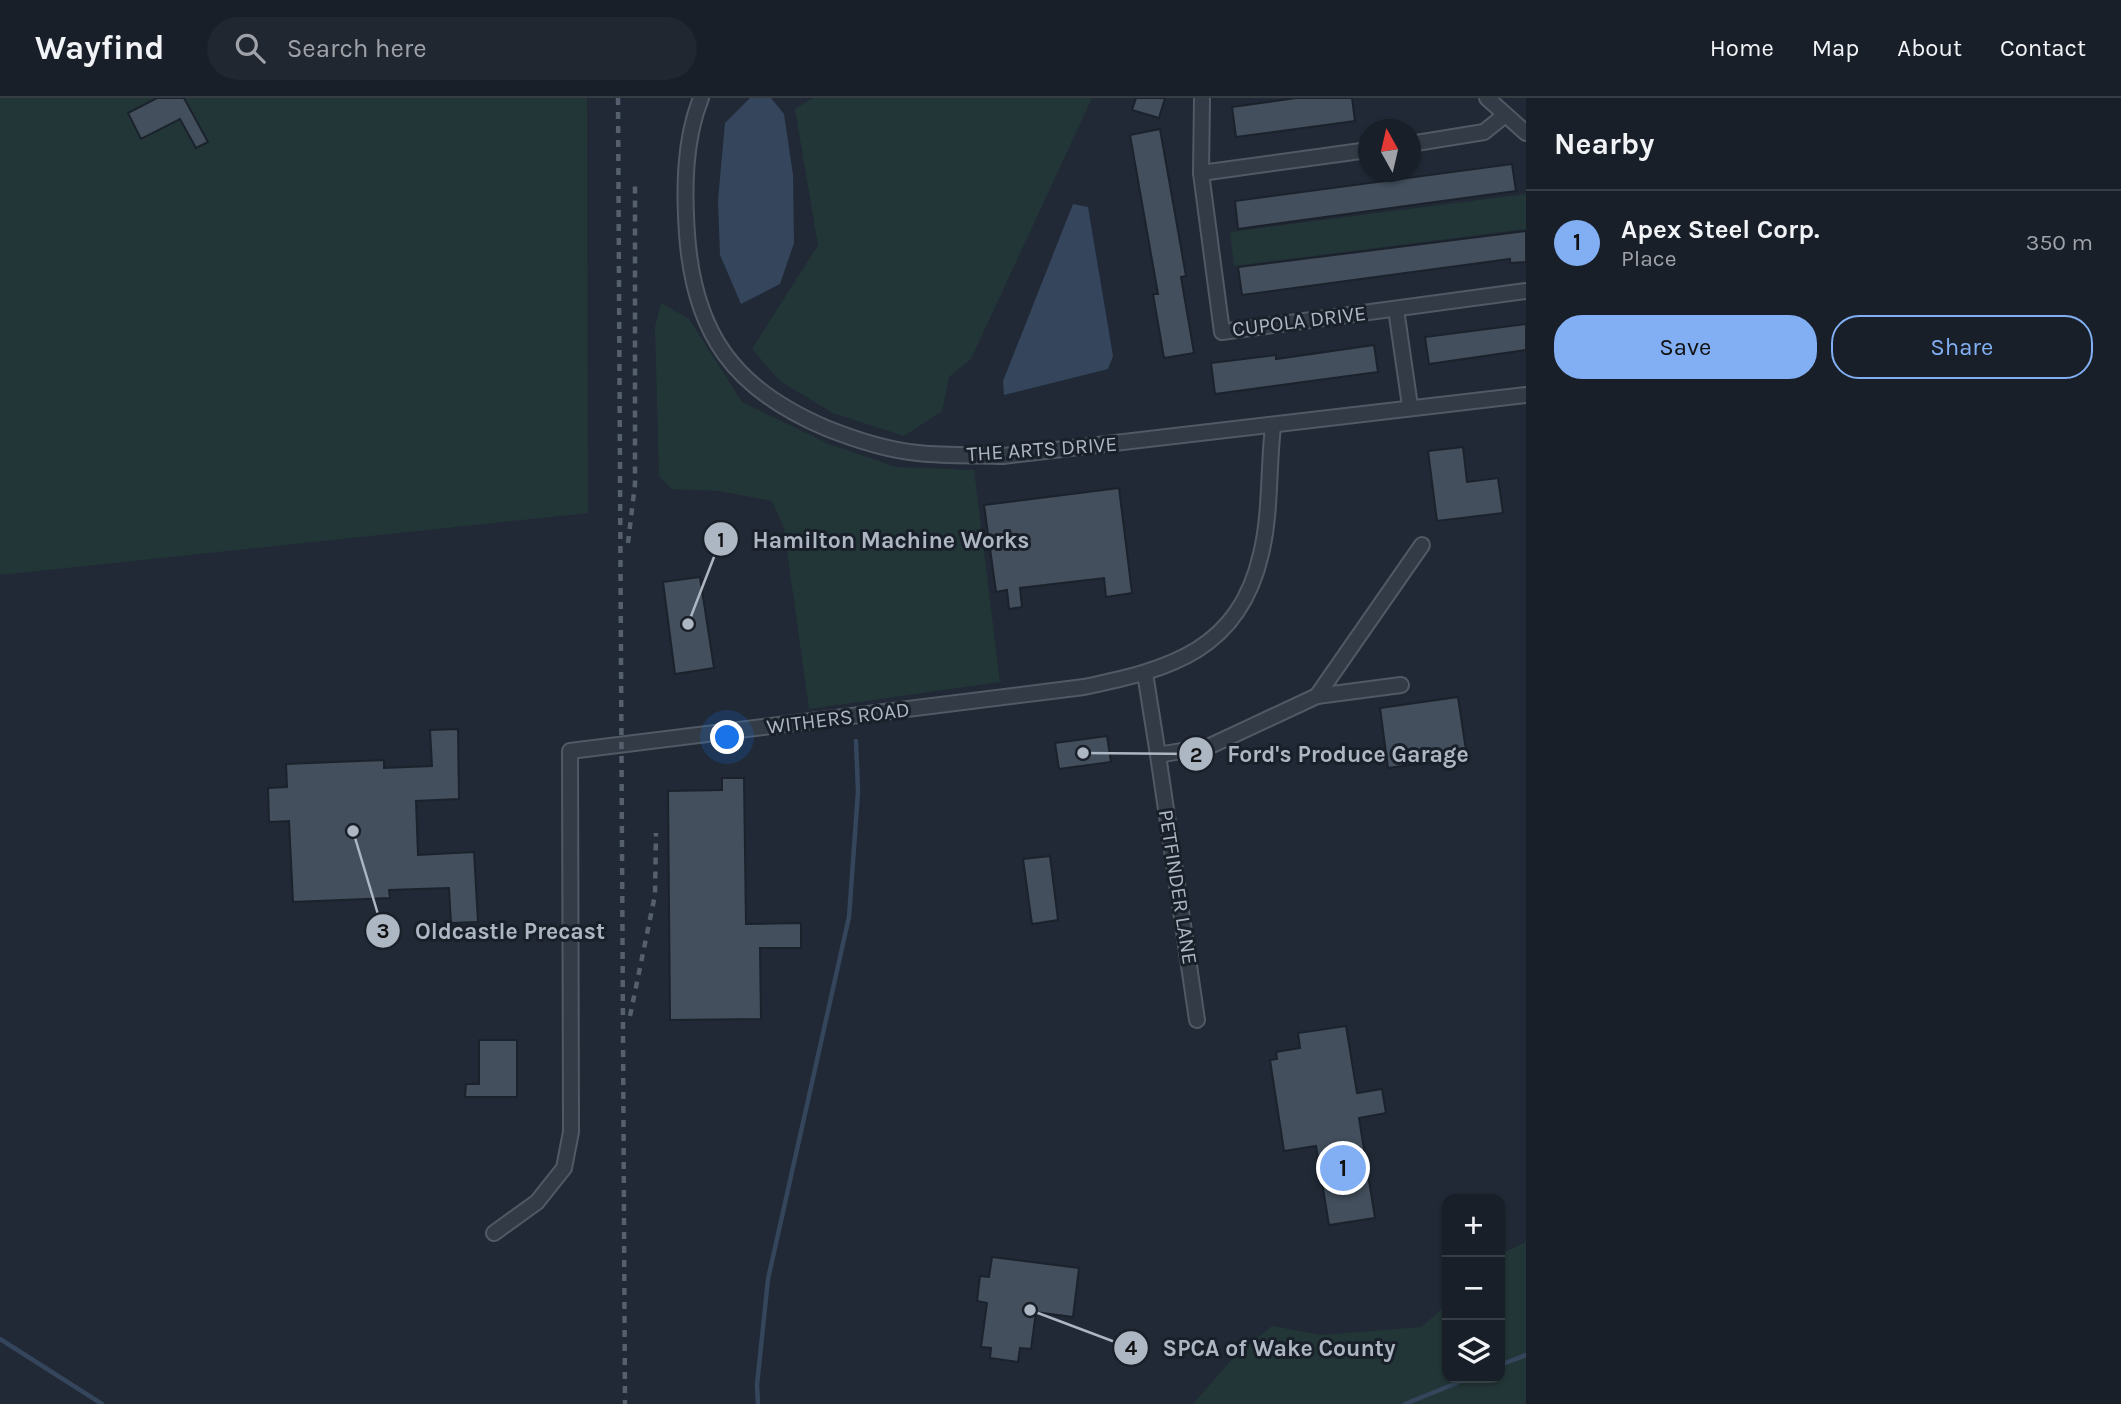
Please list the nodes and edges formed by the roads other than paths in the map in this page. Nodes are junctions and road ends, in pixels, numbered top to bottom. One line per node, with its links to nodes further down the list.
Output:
1 (701, 98): 13 (street, THE ARTS DRIVE)
2 (1202, 98): 8 (street, CUPOLA DRIVE)
3 (1487, 98): 4 (street)
4 (1505, 115): 5 (street); 6 (street)
5 (1526, 133)
6 (1421, 142)
7 (1358, 151): 8 (street)
8 (1201, 173): 10 (street, CUPOLA DRIVE)
9 (1526, 291): 10 (street, CUPOLA DRIVE)
10 (1396, 309): 12 (street)
11 (1526, 395): 12 (street, THE ARTS DRIVE)
12 (1410, 406): 13 (street, THE ARTS DRIVE)
13 (1273, 427): 15 (street, WITHERS ROAD)
14 (1422, 545): 17 (street)
15 (1145, 673): 18 (street, PETFINDER LANE); 20 (street, WITHERS ROAD)
16 (1401, 685): 17 (street)
17 (1317, 696): 18 (street)
18 (1158, 755): 19 (street, PETFINDER LANE)
19 (1197, 1020)
20 (494, 1233)

